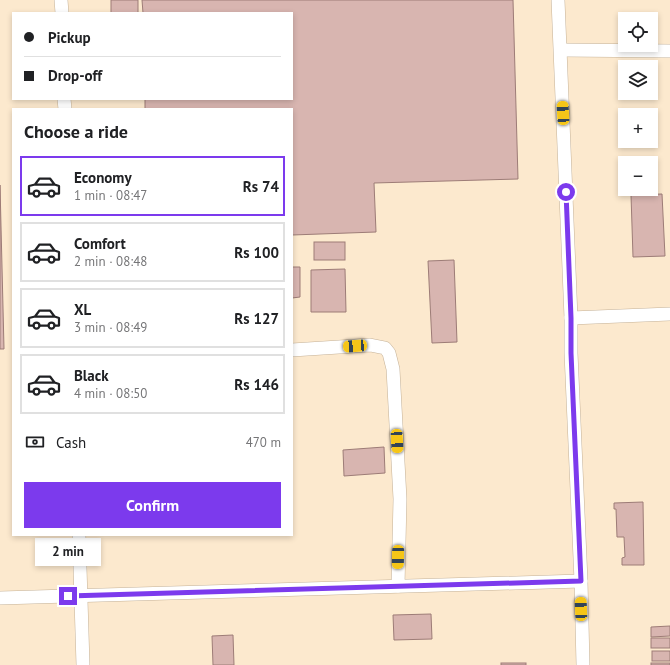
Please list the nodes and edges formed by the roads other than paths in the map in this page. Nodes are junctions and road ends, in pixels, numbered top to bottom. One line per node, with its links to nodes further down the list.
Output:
1 (61, 0): 3 (lane)
2 (558, 0): 4 (lane)
3 (62, 12)
4 (561, 50): 5 (lane); 7 (lane)
5 (670, 51)
6 (670, 314): 7 (lane)
7 (571, 318): 10 (lane)
8 (293, 350): 11 (lane)
9 (79, 536): 12 (lane)
10 (581, 581): 11 (lane); 15 (lane)
11 (398, 586): 12 (lane)
12 (81, 596): 13 (lane); 14 (lane)
13 (0, 598)
14 (83, 665)
15 (583, 665)

